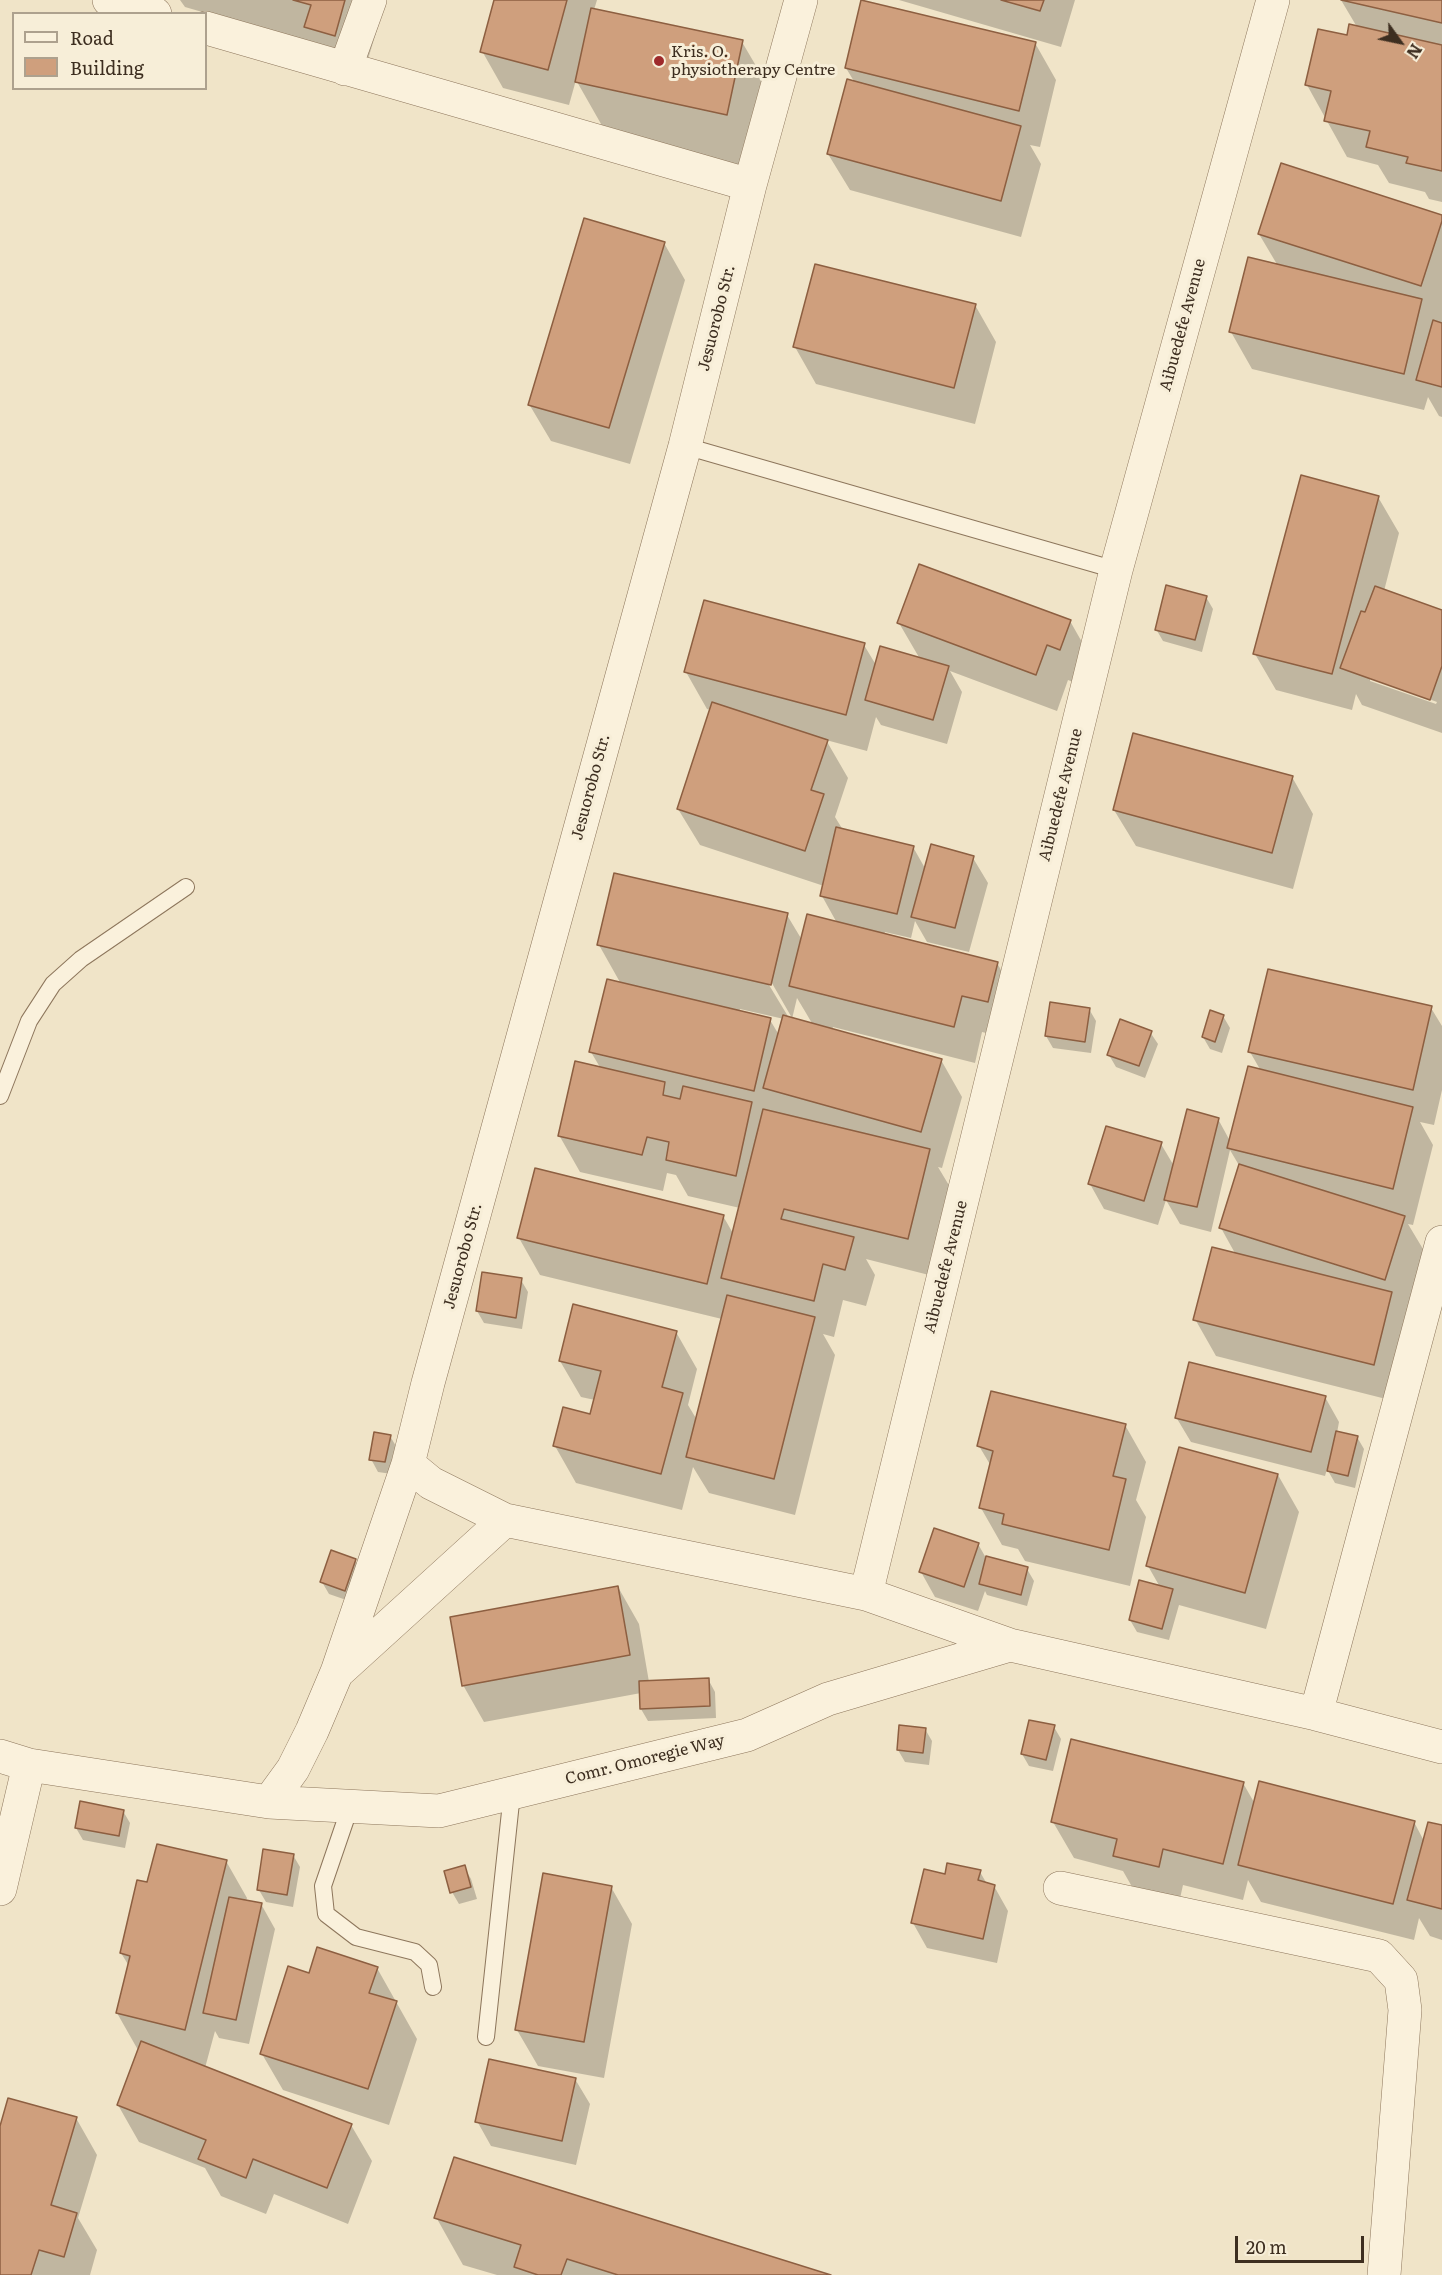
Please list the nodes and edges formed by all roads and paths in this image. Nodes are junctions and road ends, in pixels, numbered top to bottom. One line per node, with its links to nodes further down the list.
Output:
1 (109, 0): 5 (street)
2 (370, 0): 7 (street)
3 (801, 0): 8 (street, Jesuorobo Str.)
4 (1273, 0): 10 (street, Aibuedefe Avenue)
5 (148, 12)
6 (207, 28): 7 (street)
7 (345, 69): 8 (street)
8 (750, 185): 9 (street, Jesuorobo Str.)
9 (685, 446): 10 (lane); 14 (street, Jesuorobo Str.)
10 (1116, 570): 16 (street, Aibuedefe Avenue)
11 (186, 886): 12 (lane)
12 (0, 1096)
13 (1442, 1242): 19 (street)
14 (408, 1464): 15 (street); 18 (street, Jesuorobo Str.)
15 (505, 1520): 16 (street); 18 (street)
16 (866, 1594): 17 (street)
17 (1010, 1645): 19 (street); 22 (street, Comr. Omoregie Way)
18 (337, 1672): 23 (street, Jesuorobo Str.)
19 (1316, 1714): 20 (street)
20 (1442, 1747)
21 (15, 1760): 23 (street, Comr. Omoregie Way); 25 (street)
22 (512, 1793): 24 (street, Comr. Omoregie Way); 28 (lane)
23 (269, 1802): 24 (street, Comr. Omoregie Way)
24 (350, 1807): 27 (lane)
25 (0, 1888)
26 (1060, 1888): 29 (street)
27 (433, 1987)
28 (486, 2037)
29 (1384, 2275)

